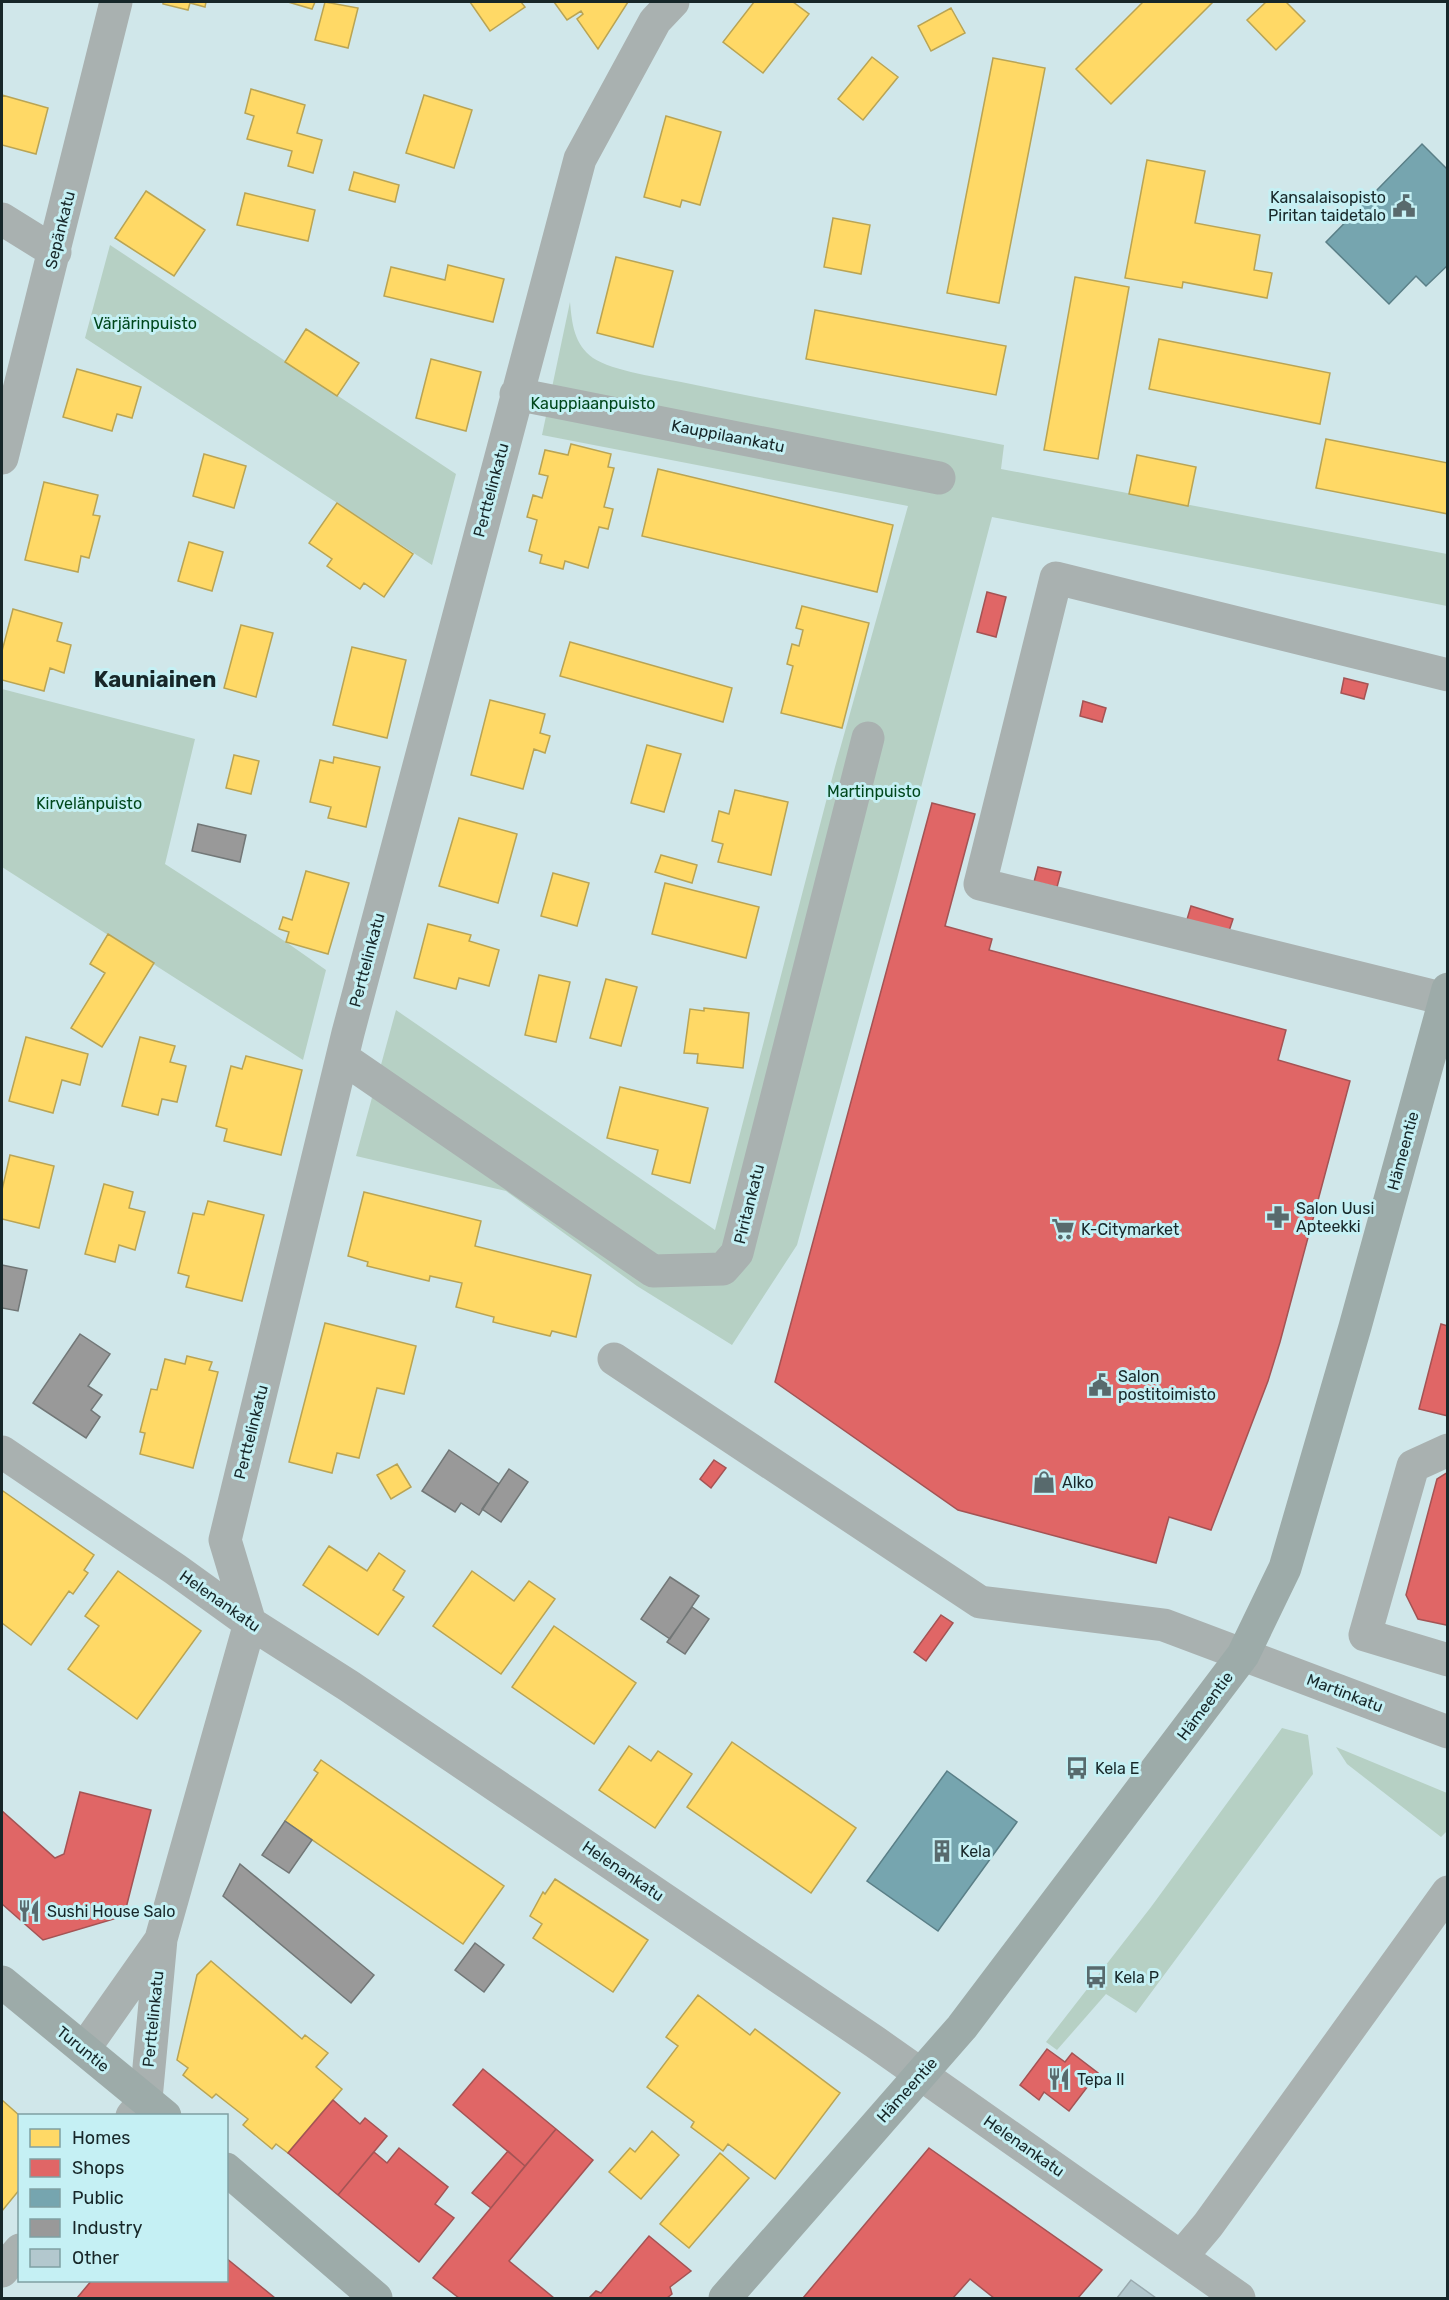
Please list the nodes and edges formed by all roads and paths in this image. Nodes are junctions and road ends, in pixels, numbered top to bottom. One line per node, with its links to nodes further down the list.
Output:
1 (116, 2): 4 (street, Sepänkatu)
2 (673, 2): 5 (street, Perttelinkatu)
3 (2, 219): 4 (street)
4 (55, 252): 6 (street, Sepänkatu)
5 (516, 394): 7 (street, Kauppilaankatu); 11 (street, Perttelinkatu)
6 (2, 458)
7 (939, 478)
8 (1448, 675): 10 (street)
9 (868, 738): 11 (street, Piritankatu)
10 (1446, 994): 16 (main road, Hämeentie)
11 (343, 1058): 15 (street, Perttelinkatu)
12 (614, 1359): 16 (street, Martinkatu)
13 (1448, 1450): 17 (street)
14 (2, 1452): 15 (street, Helenankatu)
15 (250, 1623): 20 (street, Perttelinkatu); 23 (street, Helenankatu)
16 (1243, 1655): 18 (street, Martinkatu); 23 (main road, Hämeentie)
17 (1448, 1660)
18 (1448, 1732)
19 (1448, 1892): 27 (street)
20 (161, 1939): 22 (street, Perttelinkatu); 24 (street, Perttelinkatu)
21 (2, 1982): 22 (main road, Turuntie)
22 (84, 2049): 24 (main road, Turuntie)
23 (922, 2074): 27 (street, Helenankatu); 30 (main road, Hämeentie)
24 (147, 2110)
25 (228, 2171): 29 (main road)
26 (18, 2252): 28 (street)
27 (1181, 2257): 31 (street, Helenankatu)
28 (2, 2271)
29 (376, 2298)
30 (725, 2298)
31 (1239, 2298)

